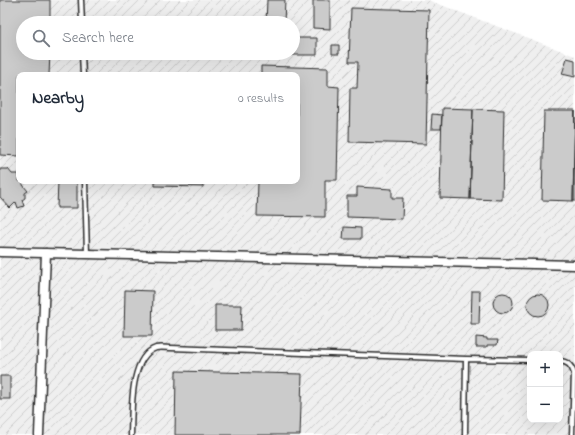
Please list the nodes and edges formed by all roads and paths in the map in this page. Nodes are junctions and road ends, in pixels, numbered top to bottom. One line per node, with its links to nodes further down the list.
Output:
1 (81, 0): 2 (lane)
2 (82, 16)
3 (82, 60): 4 (lane)
4 (83, 72)
5 (85, 184): 8 (lane)
6 (0, 252): 7 (street)
7 (46, 253): 8 (street); 13 (street)
8 (87, 254): 9 (street)
9 (575, 265)
10 (466, 359): 11 (lane); 14 (lane); 15 (lane)
11 (527, 360)
12 (563, 361): 16 (lane)
13 (39, 435)
14 (131, 435)
15 (465, 435)
16 (572, 435)

